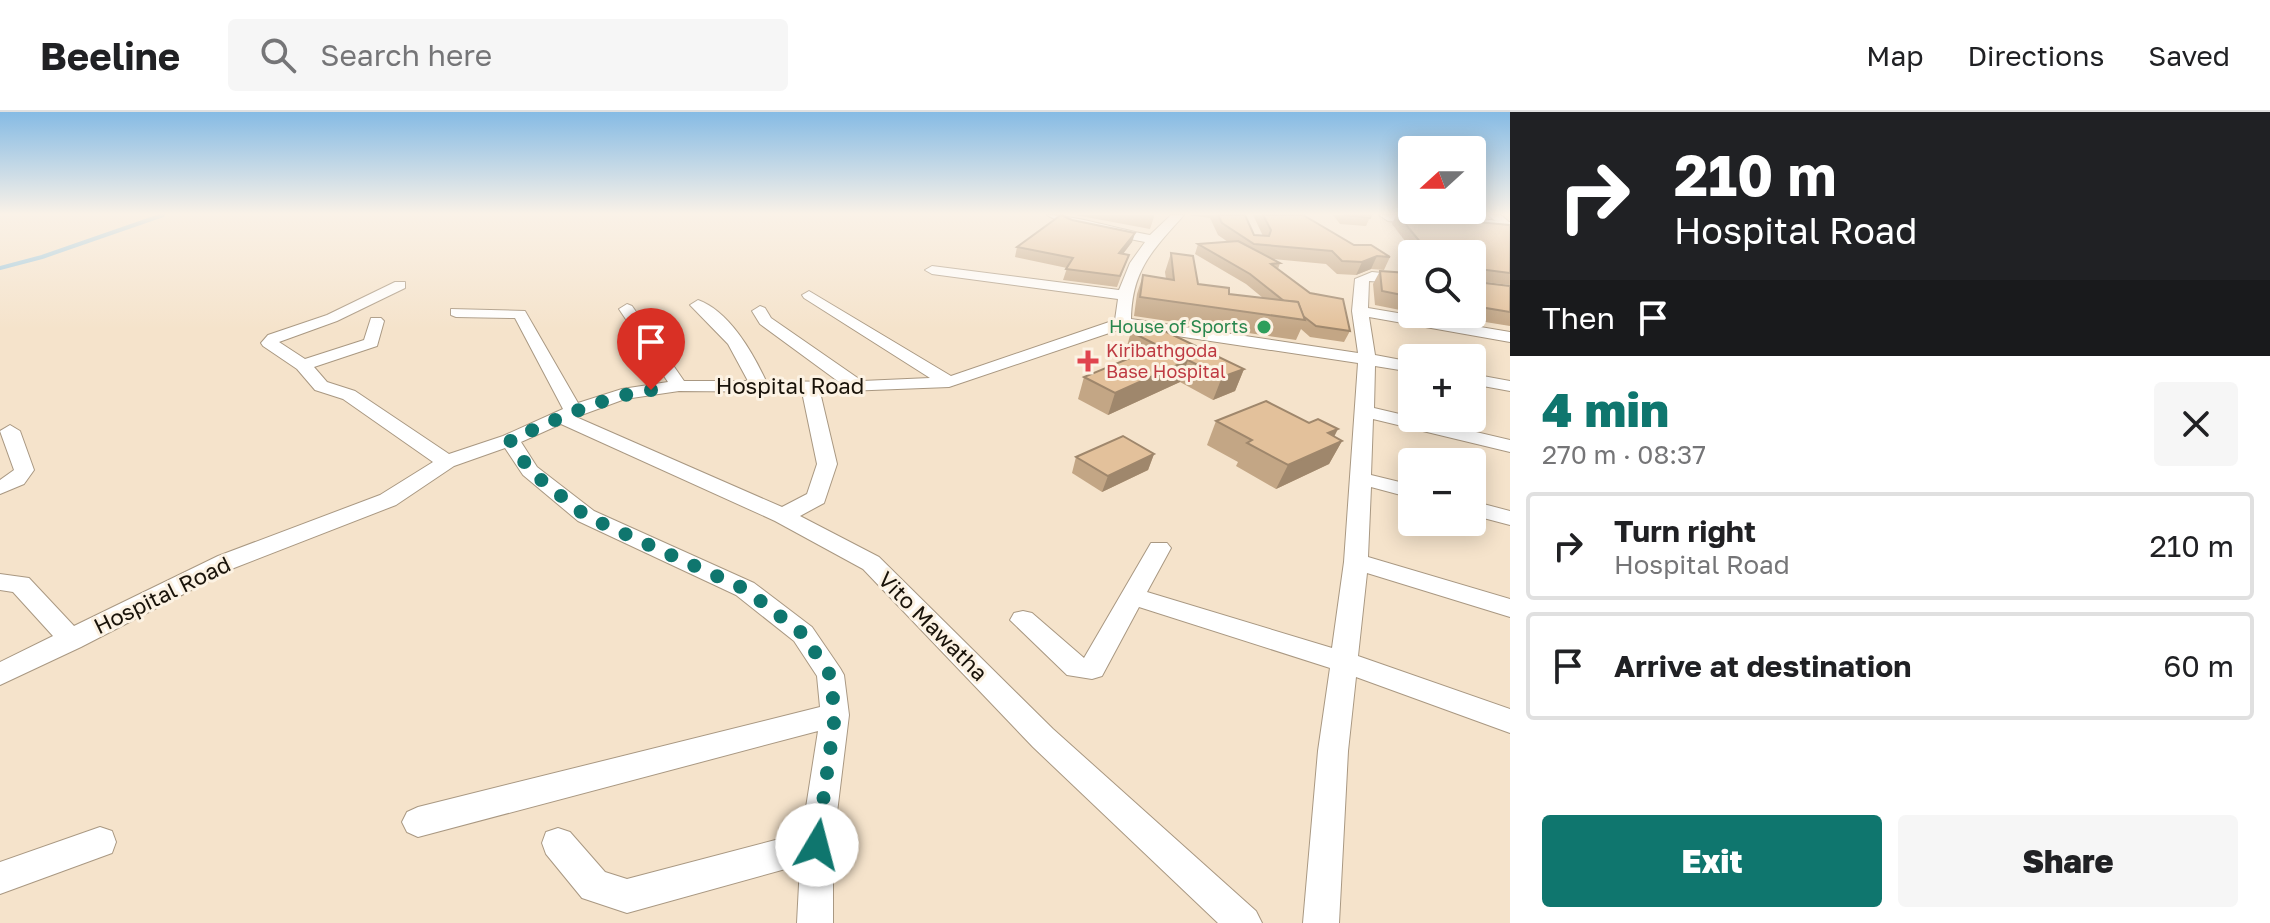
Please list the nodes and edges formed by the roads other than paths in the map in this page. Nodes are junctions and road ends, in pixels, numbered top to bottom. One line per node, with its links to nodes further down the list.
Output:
1 (1143, 253): 6 (street)
2 (932, 270): 6 (street)
3 (1398, 279): 10 (street)
4 (400, 285): 16 (street)
5 (809, 295): 18 (street)
6 (1122, 295): 13 (street)
7 (698, 305): 20 (street)
8 (627, 309): 21 (street)
9 (760, 311): 24 (street)
10 (1360, 311): 14 (street); 15 (street)
11 (456, 312): 26 (street)
12 (376, 321): 16 (street)
13 (1123, 323): 15 (street); 18 (street, Hospital Road)
14 (1510, 337)
15 (1367, 359): 17 (street); 25 (street)
16 (303, 365): 30 (street)
17 (1398, 365)
18 (949, 382): 24 (street, Hospital Road)
19 (1486, 382): 23 (street)
20 (759, 385): 21 (street, Hospital Road); 22 (street, Hospital Road)
21 (679, 386): 26 (street, Hospital Road)
22 (810, 386): 24 (street, Hospital Road); 35 (street)
23 (1510, 386)
24 (858, 387)
25 (1364, 411): 29 (street); 31 (street)
26 (567, 414): 28 (street, Hospital Road); 35 (street, Vito Mawatha)
27 (10, 431): 32 (street)
28 (510, 440): 30 (street, Hospital Road); 46 (street)
29 (1510, 446)
30 (447, 462): 43 (street, Hospital Road)
31 (1360, 478): 33 (street); 38 (street)
32 (0, 488)
33 (1398, 488)
34 (1486, 512): 36 (street)
35 (783, 516): 54 (street, Vito Mawatha)
36 (1510, 518)
37 (1159, 548): 40 (street)
38 (1356, 562): 41 (street); 44 (street)
39 (0, 582): 43 (street)
40 (1131, 596): 42 (street); 44 (street)
41 (1510, 608)
42 (1023, 620)
43 (72, 640): 45 (street, Hospital Road)
44 (1344, 662): 47 (street); 55 (street)
45 (0, 674)
46 (835, 715): 48 (street); 51 (street)
47 (1510, 721)
48 (418, 822)
49 (100, 842): 52 (street)
50 (558, 843): 51 (street)
51 (817, 845): 53 (street)
52 (0, 878)
53 (815, 923)
54 (1244, 923)
55 (1321, 923)

